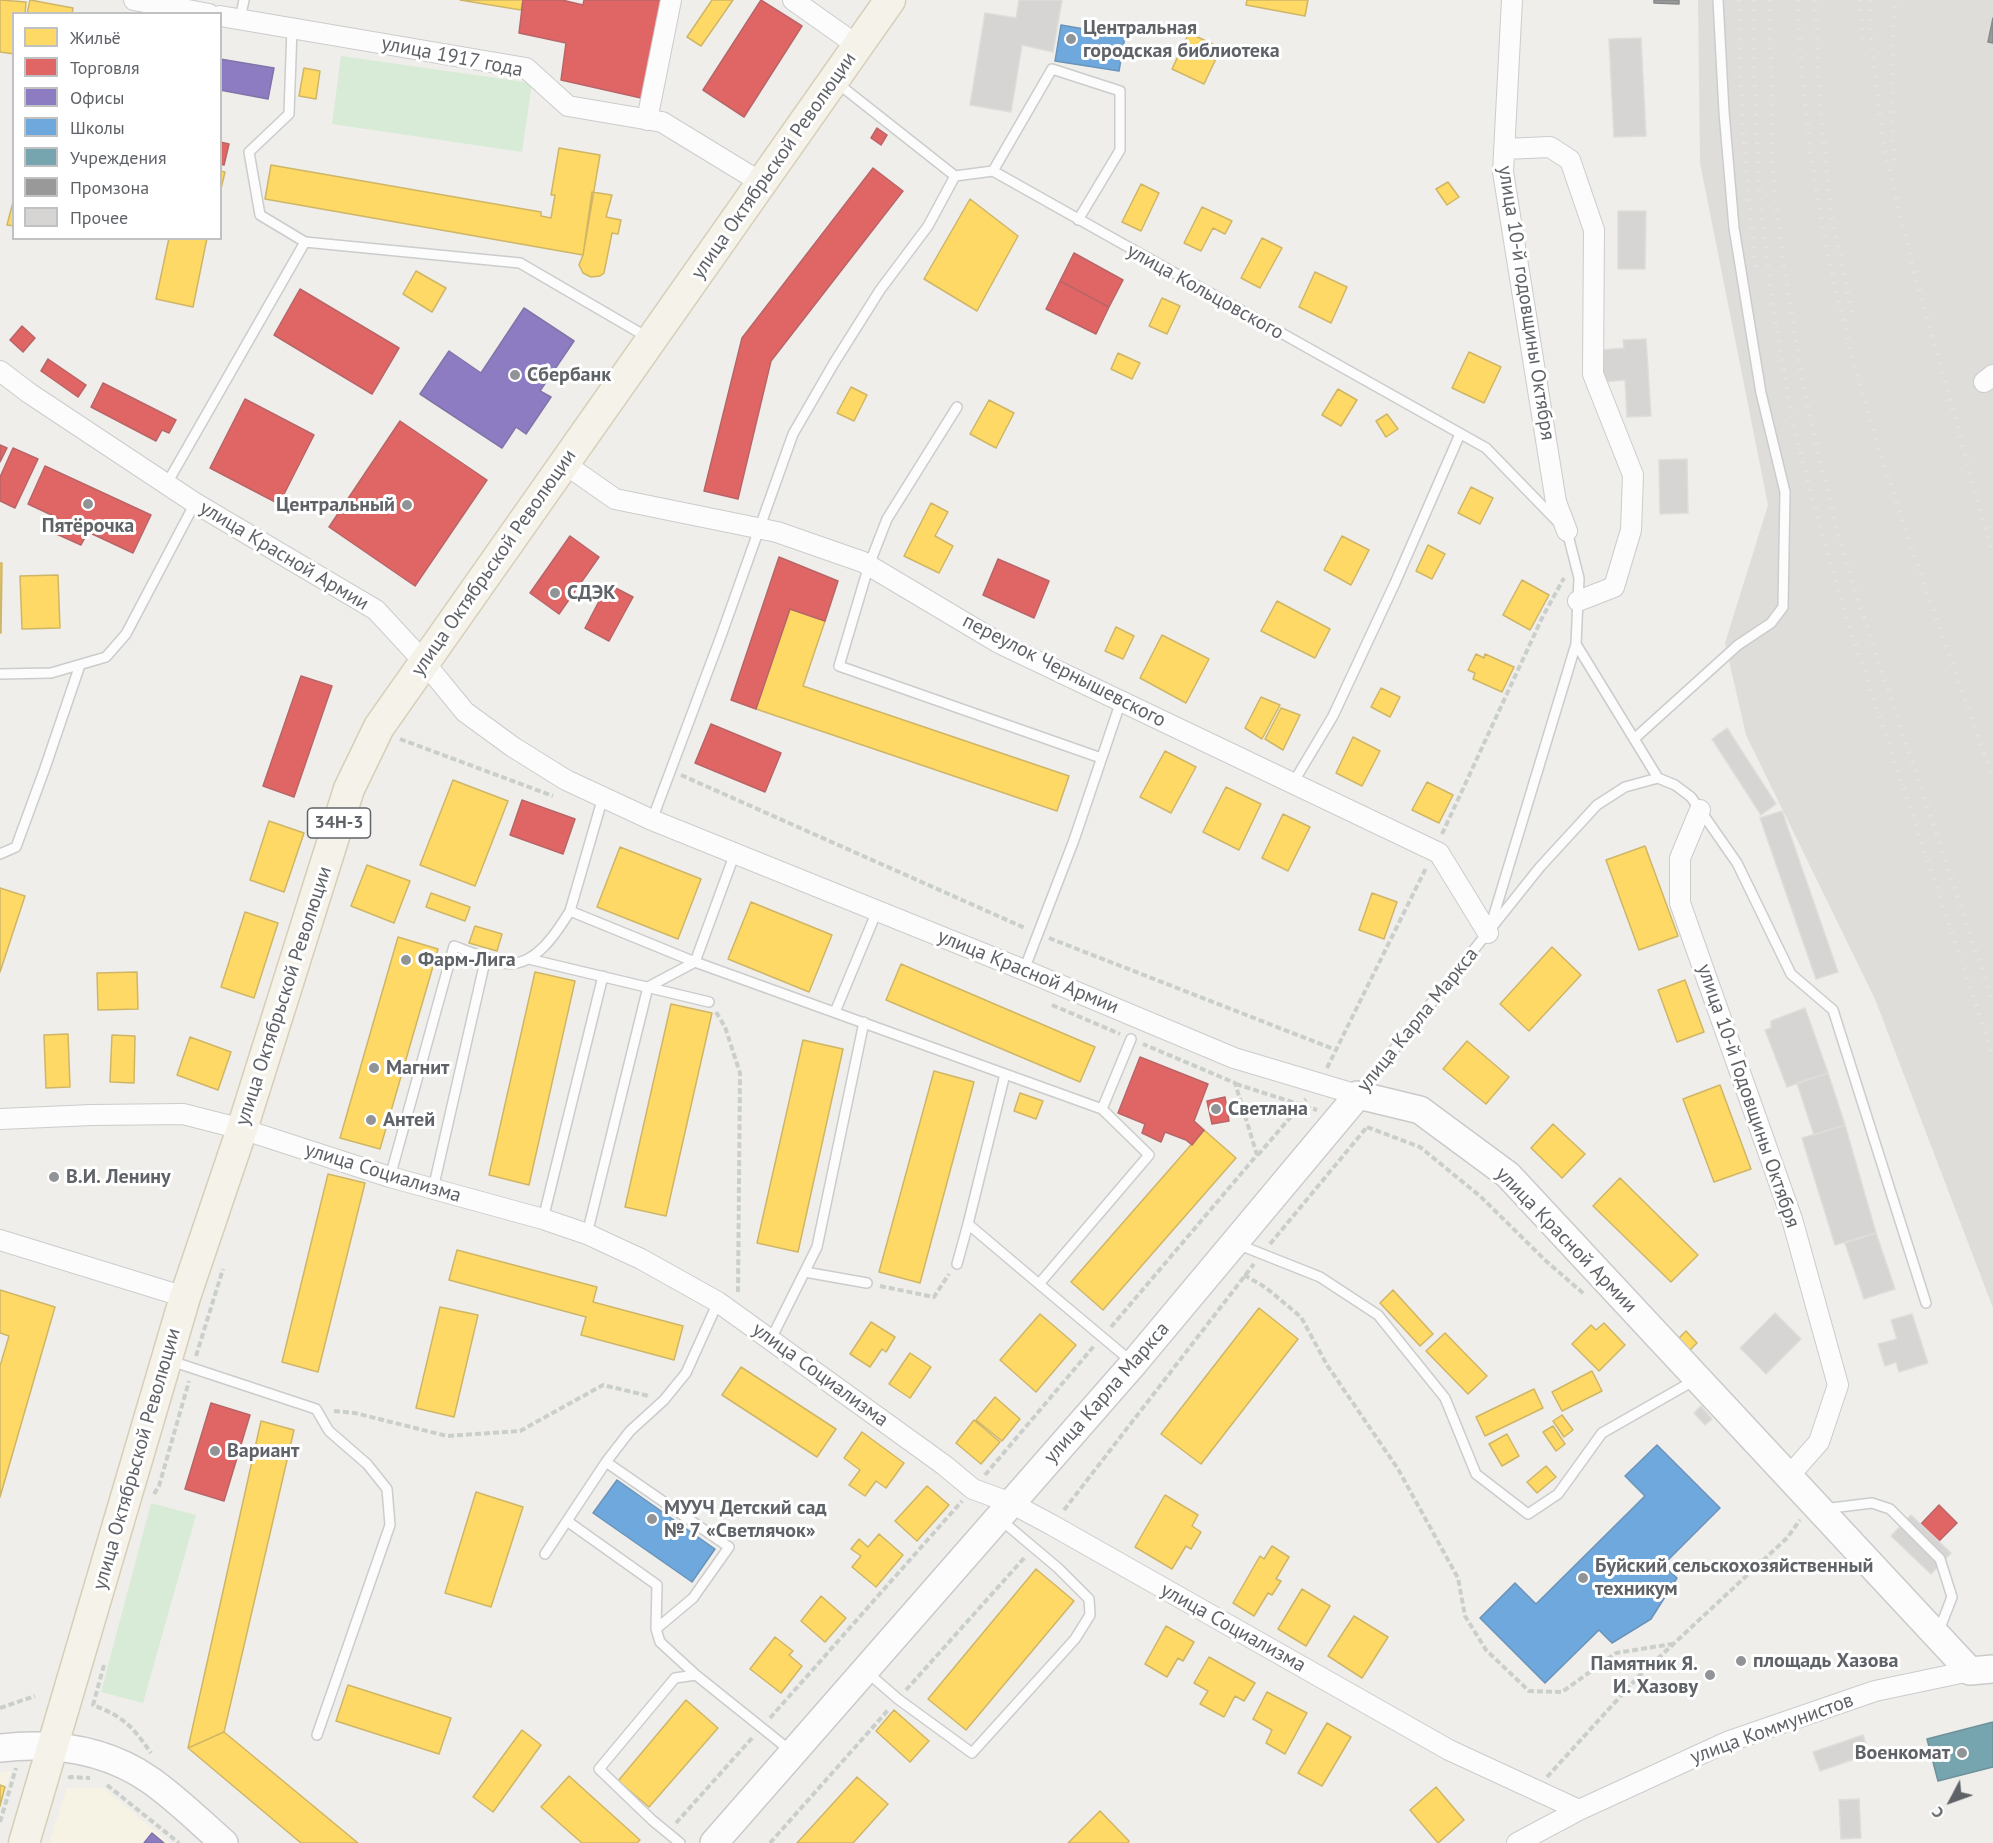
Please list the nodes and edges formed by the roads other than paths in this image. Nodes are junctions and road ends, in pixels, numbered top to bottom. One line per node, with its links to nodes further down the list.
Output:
1 (134, 0): 8 (street)
2 (671, 0): 13 (street)
3 (793, 0): 11 (street)
4 (890, 0): 11 (main road, улица Октябрьской Революции / 34Н-3)
5 (1512, 0): 14 (street, улица 10-й годовщины Октября)
6 (1718, 0): 36 (lane)
7 (242, 10): 9 (street, улица 1917 года); 10 (street, улица 1917 года)
8 (198, 12)
9 (222, 15)
10 (292, 28): 13 (street, улица 1917 года); 19 (lane)
11 (858, 46): 12 (main road, улица Октябрьской Революции / 34Н-3)
12 (834, 80): 16 (lane); 17 (main road, улица Октябрьской Революции / 34Н-3)
13 (647, 120): 17 (street, улица 1917 года)
14 (1504, 149): 28 (street, улица 10-й годовщины Октября); 30 (street)
15 (993, 171): 16 (lane); 18 (lane, улица Кольцовского); 18 (lane)
16 (955, 176): 27 (lane)
17 (762, 183): 20 (main road, улица Октябрьской Революции / 34Н-3)
18 (1078, 220): 23 (lane, улица Кольцовского)
19 (305, 242): 20 (lane); 25 (lane)
20 (652, 340): 24 (main road, улица Октябрьской Революции / 34Н-3)
21 (0, 371): 25 (street, улица Красной Армии)
22 (957, 407): 29 (lane)
23 (1460, 434): 28 (lane, улица Кольцовского); 39 (lane)
24 (565, 464): 27 (street, переулок Чернышевского); 32 (main road, улица Октябрьской Революции / 34Н-3)
25 (166, 485): 26 (street, улица Красной Армии)
26 (195, 503): 32 (street, улица Красной Армии); 33 (lane)
27 (759, 528): 29 (street, переулок Чернышевского); 42 (lane)
28 (1567, 531): 30 (lane, улица Карла Маркса)
29 (869, 565): 35 (street, переулок Чернышевского); 37 (lane)
30 (1578, 601): 31 (lane, улица Карла Маркса)
31 (1576, 644): 36 (lane); 47 (lane, улица Карла Маркса)
32 (424, 662): 40 (street, улица Красной Армии); 62 (main road, улица Октябрьской Революции / 34Н-3)
33 (80, 664): 34 (lane); 43 (lane)
34 (0, 674)
35 (1121, 701): 37 (lane); 39 (street, переулок Чернышевского)
36 (1634, 739): 38 (lane)
37 (1101, 758): 51 (lane)
38 (1658, 778): 41 (lane); 47 (lane, улица Карла Маркса)
39 (1293, 783): 47 (street, переулок Чернышевского)
40 (603, 797): 42 (street, улица Красной Армии); 45 (lane)
41 (1700, 810): 76 (lane); 82 (street, улица 10-й Годовщины Октября)
42 (652, 820): 44 (street, улица Красной Армии)
43 (0, 854)
44 (735, 854): 46 (street, улица Красной Армии); 50 (lane)
45 (570, 911): 49 (lane); 50 (lane)
46 (877, 911): 51 (street, улица Красной Армии); 55 (lane)
47 (1488, 933): 59 (lane, улица Карла Маркса)
48 (486, 957): 49 (lane); 63 (lane); 64 (lane)
49 (529, 959): 52 (lane)
50 (695, 962): 53 (lane); 55 (lane)
51 (1024, 970): 59 (street, улица Красной Армии)
52 (603, 976): 53 (lane); 65 (lane)
53 (648, 987): 54 (lane); 67 (lane)
54 (709, 1002)
55 (835, 1012): 56 (lane)
56 (864, 1023): 58 (lane); 71 (lane)
57 (1131, 1039): 60 (lane)
58 (1005, 1074): 60 (lane); 66 (lane)
59 (1358, 1095): 69 (main road, улица Карла Маркса); 80 (main road, улица Красной Армии)
60 (1102, 1109): 73 (lane)
61 (0, 1119): 62 (street, улица Социализма)
62 (242, 1129): 63 (street, улица Социализма); 74 (main road, улица Октябрьской Революции / 34Н-3)
63 (390, 1177): 64 (street, улица Социализма)
64 (433, 1189): 65 (street, улица Социализма)
65 (543, 1219): 67 (street, улица Социализма)
66 (968, 1224): 70 (lane); 73 (lane)
67 (587, 1234): 75 (street, улица Социализма)
68 (0, 1240): 74 (street)
69 (1227, 1252): 79 (main road, улица Карла Маркса); 80 (lane)
70 (957, 1264)
71 (805, 1272): 72 (lane); 77 (lane)
72 (867, 1283)
73 (1039, 1284): 79 (lane)
74 (185, 1297): 78 (main road, улица Октябрьской Революции / 34Н-3)
75 (718, 1302): 77 (street, улица Социализма); 81 (lane)
76 (1926, 1303)
77 (771, 1339): 84 (street, улица Социализма)
78 (179, 1363): 92 (lane); 93 (main road, улица Октябрьской Революции / 34Н-3)
79 (1134, 1363): 84 (main road, улица Карла Маркса)
80 (1698, 1379): 82 (main road, улица Красной Армии)
81 (606, 1462): 85 (lane); 87 (lane)
82 (1789, 1476): 83 (main road, улица Красной Армии)
83 (1816, 1506): 88 (main road, улица Красной Армии); 88 (lane)
84 (1005, 1511): 90 (main road, улица Карла Маркса); 90 (lane); 96 (street, улица Социализма)
85 (567, 1521): 86 (lane); 87 (lane)
86 (545, 1554)
87 (656, 1629): 91 (lane)
88 (1937, 1635): 89 (main road, улица Красной Армии)
89 (1982, 1670): 96 (street, улица Коммунистов)
90 (866, 1671): 94 (main road, улица Карла Маркса)
91 (696, 1675): 94 (lane); 99 (lane)
92 (317, 1735)
93 (51, 1746): 95 (main road); 97 (main road, улица Октябрьской Революции / 34Н-3); 98 (main road)
94 (794, 1753): 100 (main road, улица Карла Маркса)
95 (8, 1757)
96 (1580, 1810): 101 (street, улица Коммунистов)
97 (24, 1843)
98 (224, 1843)
99 (680, 1843)
100 (714, 1843)
101 (1517, 1843)

